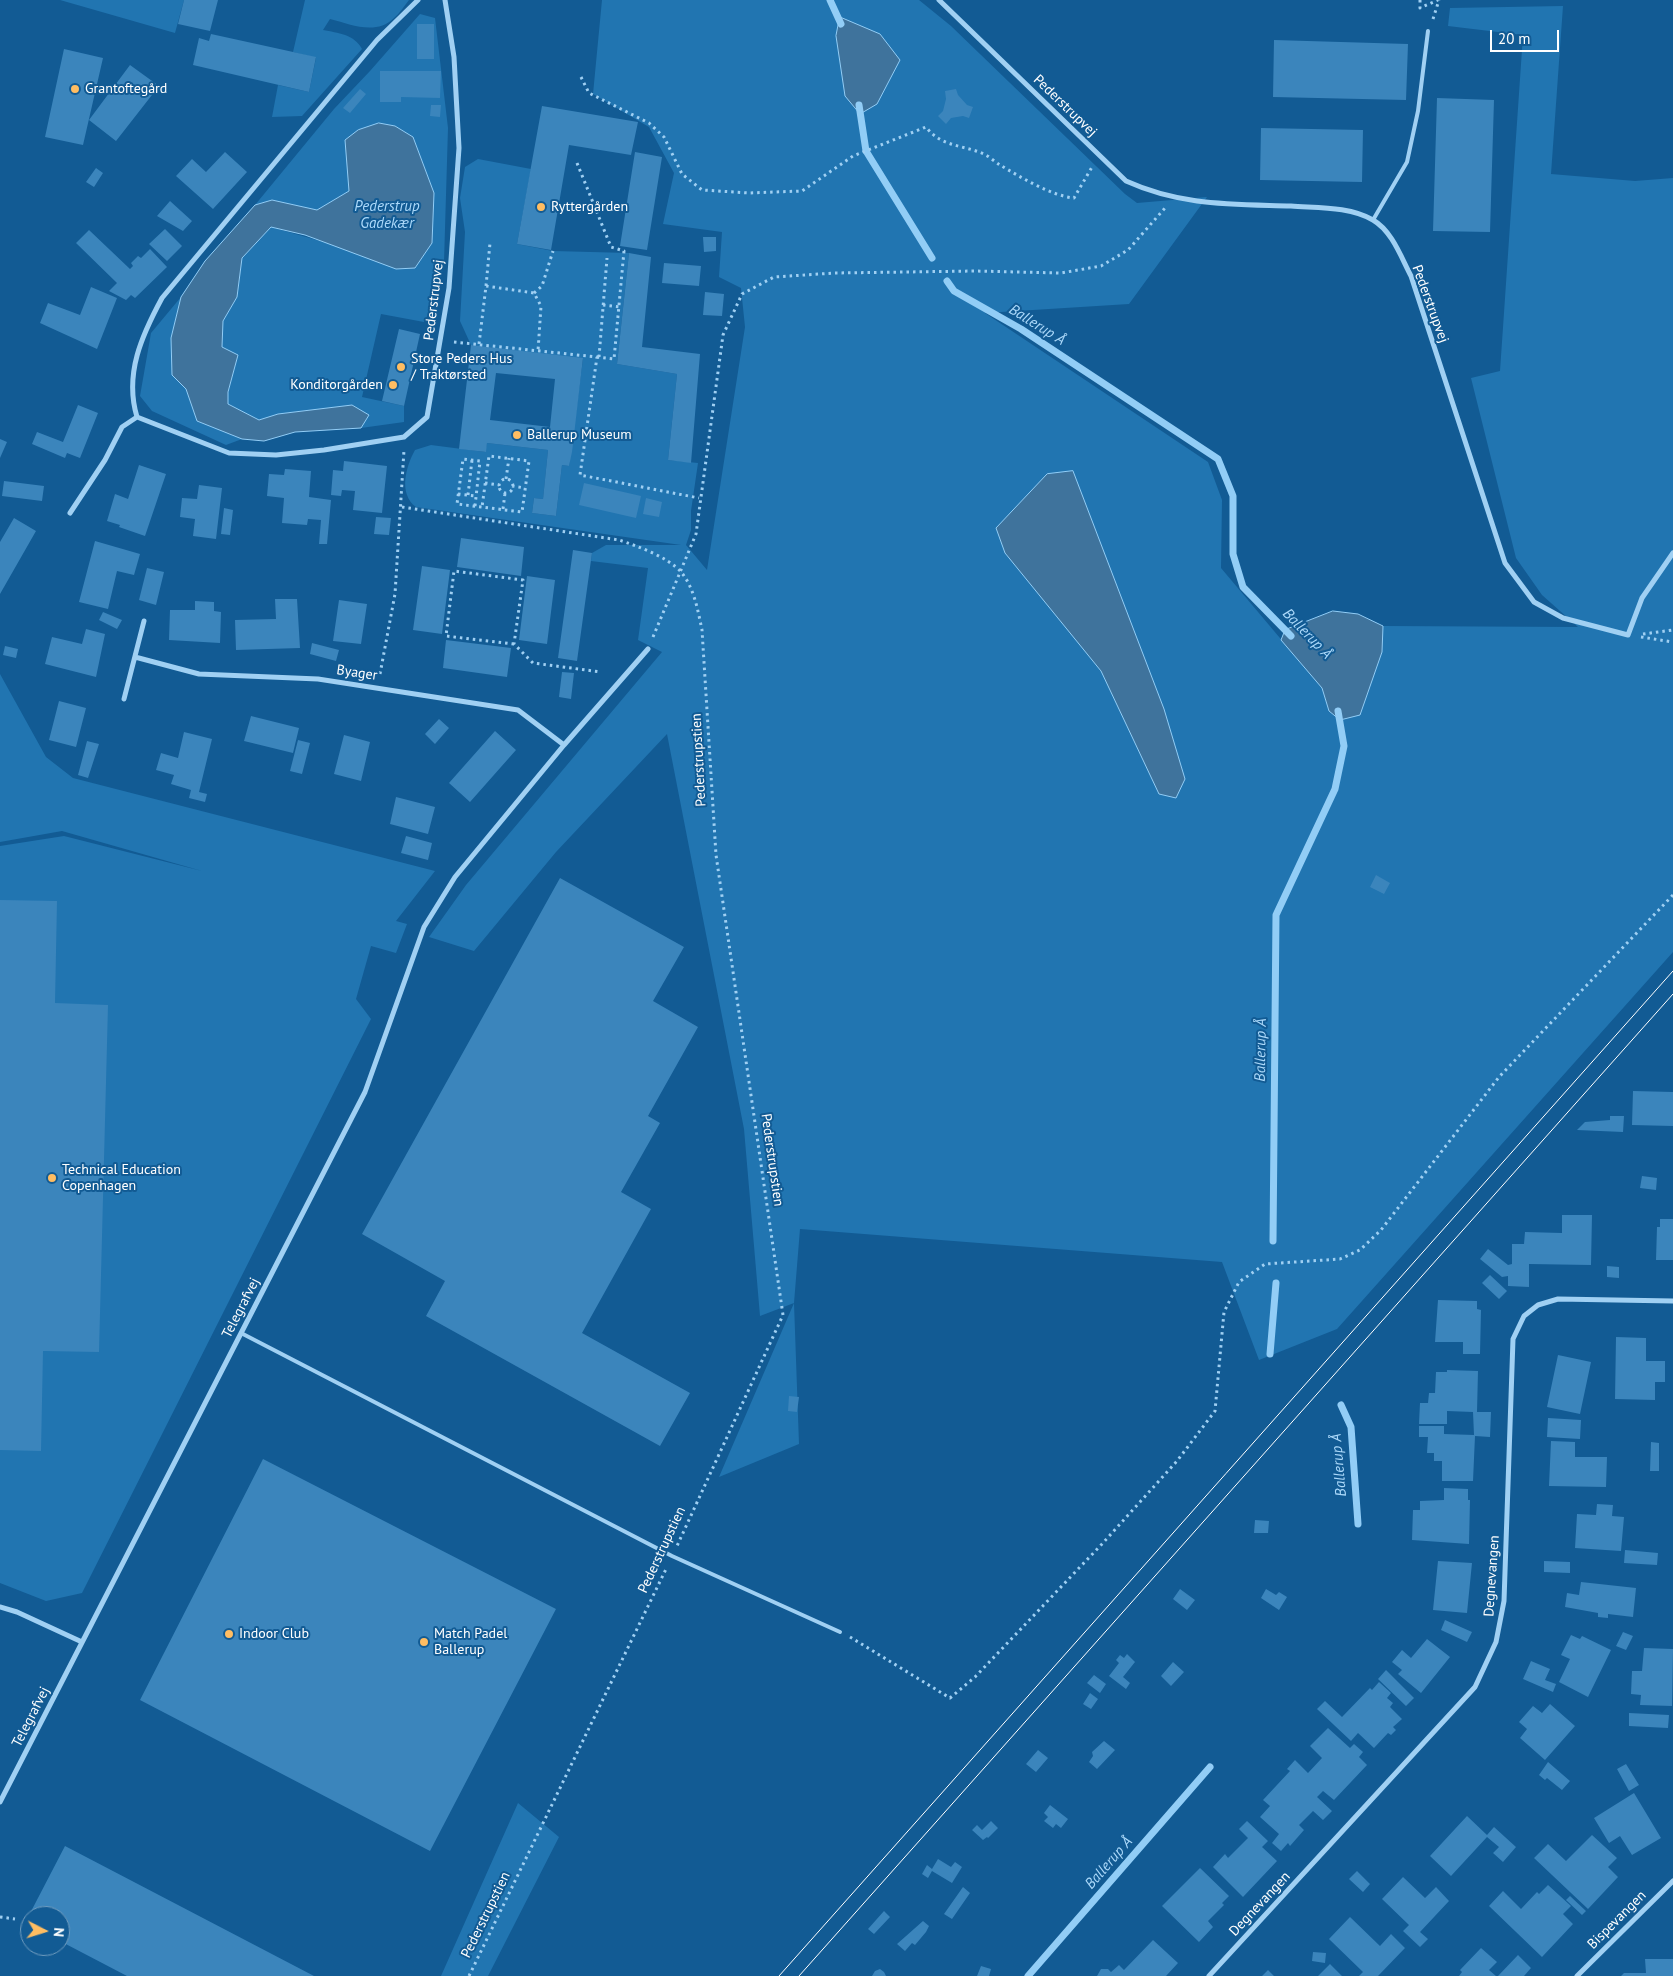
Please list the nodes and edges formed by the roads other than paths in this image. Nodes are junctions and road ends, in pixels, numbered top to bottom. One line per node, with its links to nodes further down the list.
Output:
1 (418, 0): 6 (street)
2 (446, 0): 6 (street, Pederstrupvej)
3 (939, 0): 5 (street, Pederstrupvej)
4 (1428, 31): 5 (lane)
5 (1373, 220): 8 (street, Pederstrupvej)
6 (137, 417): 7 (street)
7 (70, 514)
8 (1673, 553)
9 (144, 621): 11 (street)
10 (648, 649): 13 (street)
11 (135, 657): 12 (street); 13 (street, Byager)
12 (124, 699)
13 (564, 745): 15 (street, Telegrafvej)
14 (1673, 1301): 21 (street, Degnevangen)
15 (241, 1332): 17 (lane); 18 (street, Telegrafvej)
16 (0, 1607): 18 (street)
17 (840, 1632)
18 (82, 1642): 19 (street, Telegrafvej)
19 (0, 1802)
20 (1673, 1881): 22 (street, Bispevangen)
21 (1209, 1976)
22 (1577, 1976)

